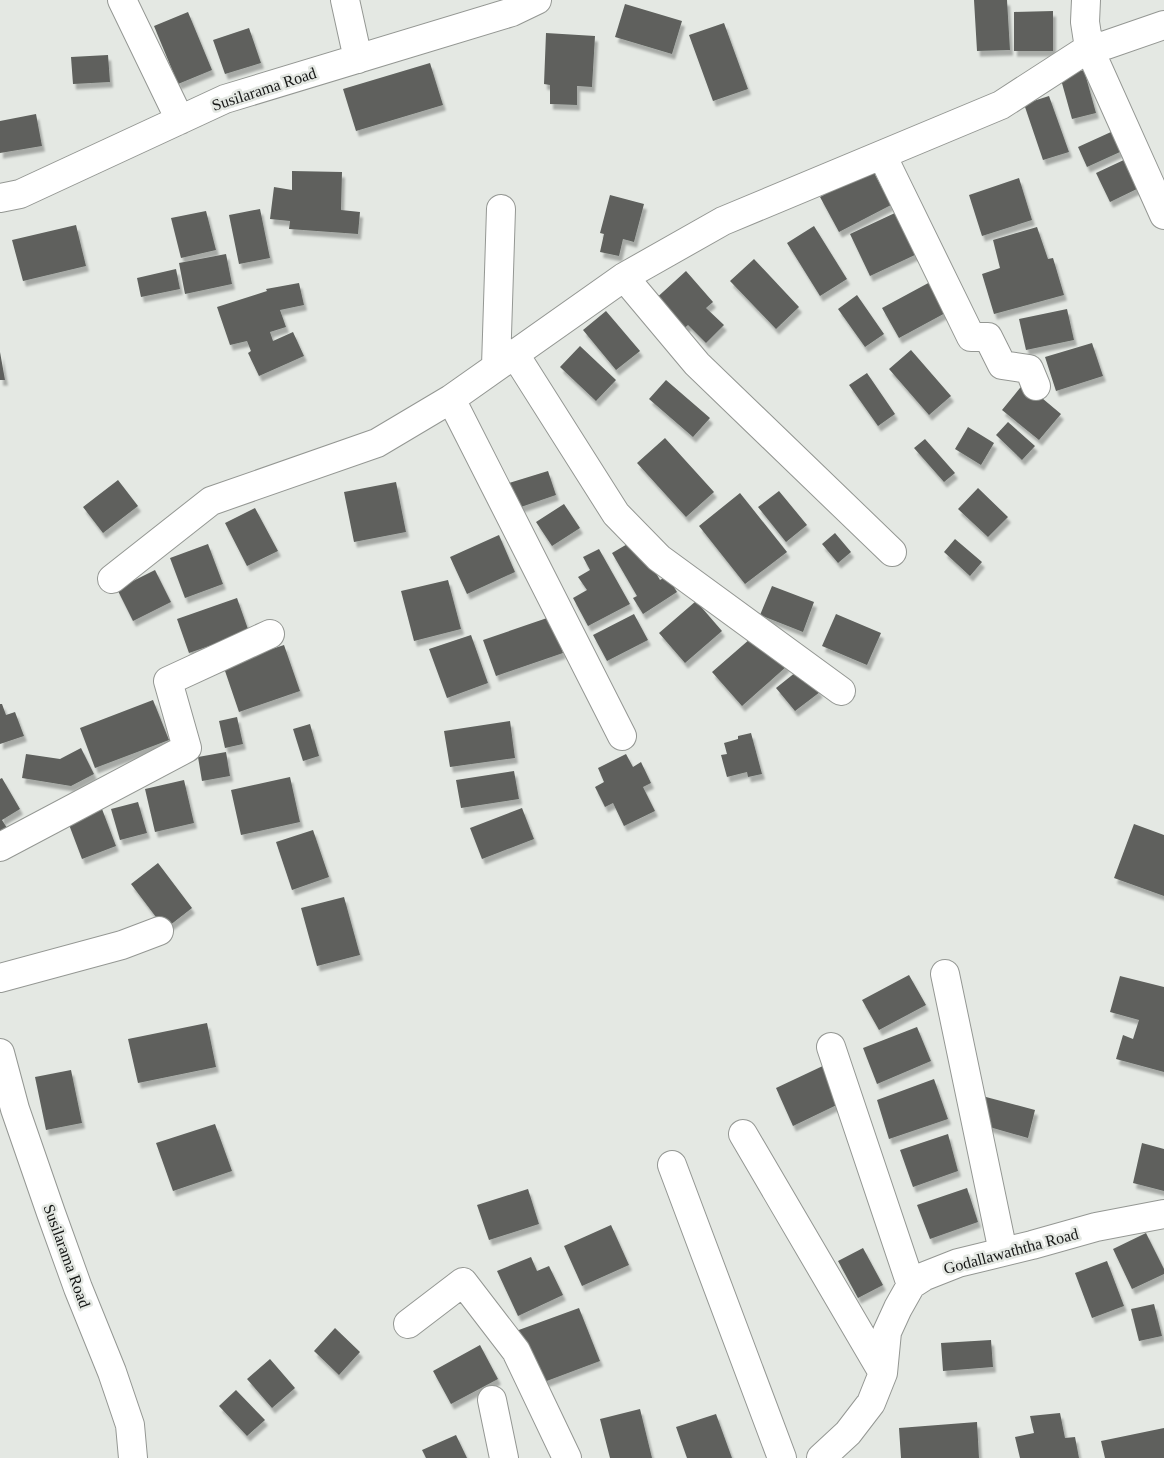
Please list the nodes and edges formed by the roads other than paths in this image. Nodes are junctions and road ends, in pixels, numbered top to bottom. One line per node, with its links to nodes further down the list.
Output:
1 (122, 0): 8 (street)
2 (345, 0): 7 (street)
3 (1086, 0): 6 (street)
4 (534, 1): 7 (street, Susilarama Road)
5 (1164, 25): 6 (street)
6 (1089, 48): 9 (street); 12 (street)
7 (358, 59): 8 (street, Susilarama Road)
8 (180, 120): 10 (street, Susilarama Road)
9 (882, 155): 13 (street); 15 (street)
10 (0, 198)
11 (501, 209): 14 (street)
12 (1164, 215)
13 (624, 276): 14 (street); 17 (street)
14 (505, 360): 16 (street); 20 (street)
15 (1036, 386)
16 (451, 399): 18 (street); 21 (street)
17 (892, 552)
18 (112, 579)
19 (270, 634): 22 (street)
20 (841, 691)
21 (622, 736)
22 (0, 847)
23 (159, 932): 25 (street)
24 (945, 974): 31 (street)
25 (0, 978)
26 (831, 1047): 33 (street)
27 (0, 1053): 38 (street, Susilarama Road)
28 (742, 1134): 36 (street)
29 (672, 1165): 41 (street)
30 (1164, 1214): 31 (street, Godallawaththa Road)
31 (1003, 1252): 33 (street, Godallawaththa Road)
32 (484, 1280): 35 (street)
33 (911, 1285): 36 (street)
34 (408, 1324): 35 (street)
35 (516, 1351): 40 (street)
36 (883, 1373): 42 (street)
37 (492, 1400): 39 (street)
38 (133, 1458)
39 (504, 1458)
40 (567, 1458)
41 (782, 1458)
42 (821, 1458)

